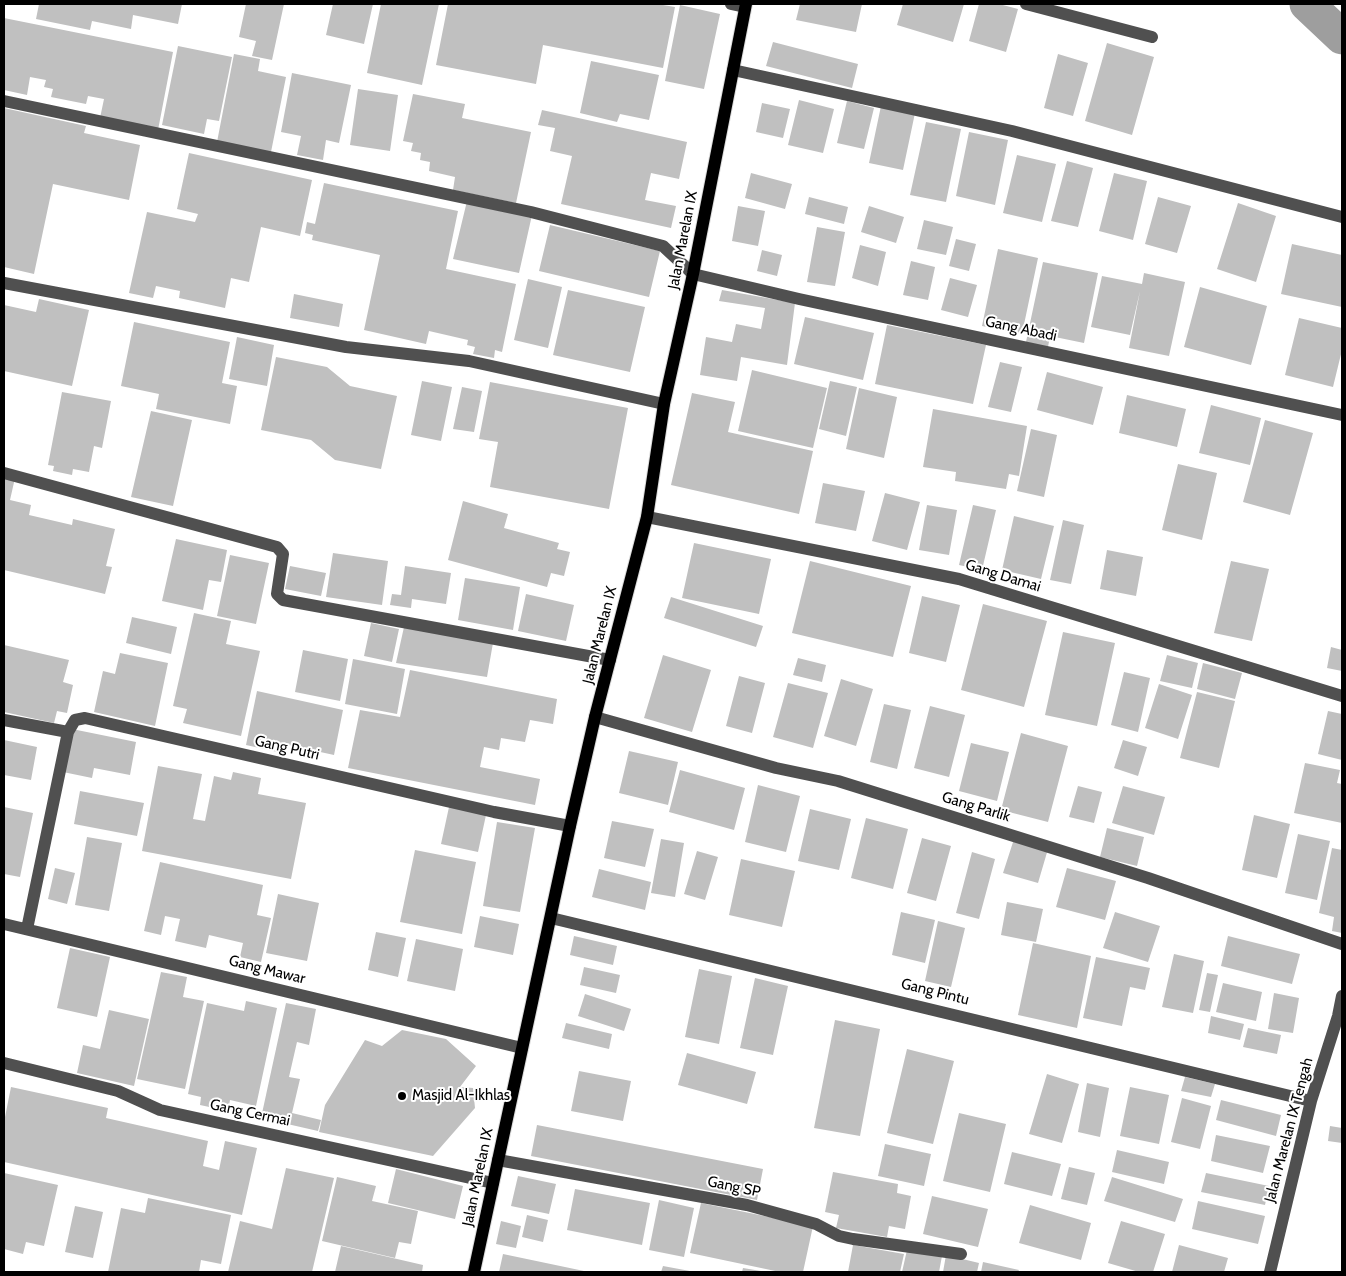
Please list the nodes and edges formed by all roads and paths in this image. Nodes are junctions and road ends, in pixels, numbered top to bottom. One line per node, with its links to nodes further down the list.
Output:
1 (732, 4): 3 (street)
2 (1026, 4): 4 (street)
3 (745, 5): 5 (main road, Jalan Marelan IX)
4 (1152, 37)
5 (733, 70): 7 (street); 8 (main road, Jalan Marelan IX)
6 (4, 101): 8 (street)
7 (1342, 217)
8 (693, 274): 10 (main road, Jalan Marelan IX); 11 (street, Gang Abadi)
9 (4, 283): 10 (street)
10 (664, 404): 13 (main road, Jalan Marelan IX)
11 (1342, 415)
12 (4, 473): 14 (street)
13 (647, 517): 14 (main road, Jalan Marelan IX); 15 (street, Gang Damai)
14 (610, 660): 16 (main road, Jalan Marelan IX)
15 (1342, 696)
16 (595, 717): 19 (main road, Jalan Marelan IX); 23 (street, Gang Parlik)
17 (4, 720): 18 (street)
18 (68, 732): 19 (street, Gang Putri); 22 (street)
19 (570, 826): 20 (main road, Jalan Marelan IX)
20 (551, 918): 26 (main road, Jalan Marelan IX); 28 (street, Gang Pintu)
21 (4, 924): 22 (street, Gang Mawar)
22 (27, 929): 26 (street, Gang Mawar)
23 (1342, 944)
24 (1342, 996): 25 (street, Jalan Marelan IX Tengah)
25 (1340, 1016): 28 (street, Jalan Marelan IX Tengah)
26 (522, 1048): 29 (main road, Jalan Marelan IX)
27 (4, 1063): 30 (street, Gang Cermai)
28 (1311, 1101): 33 (street, Jalan Marelan IX Tengah)
29 (498, 1160): 30 (main road, Jalan Marelan IX); 31 (street, Gang SP)
30 (493, 1183): 32 (main road, Jalan Marelan IX)
31 (961, 1254)
32 (474, 1272)
33 (1270, 1272)

